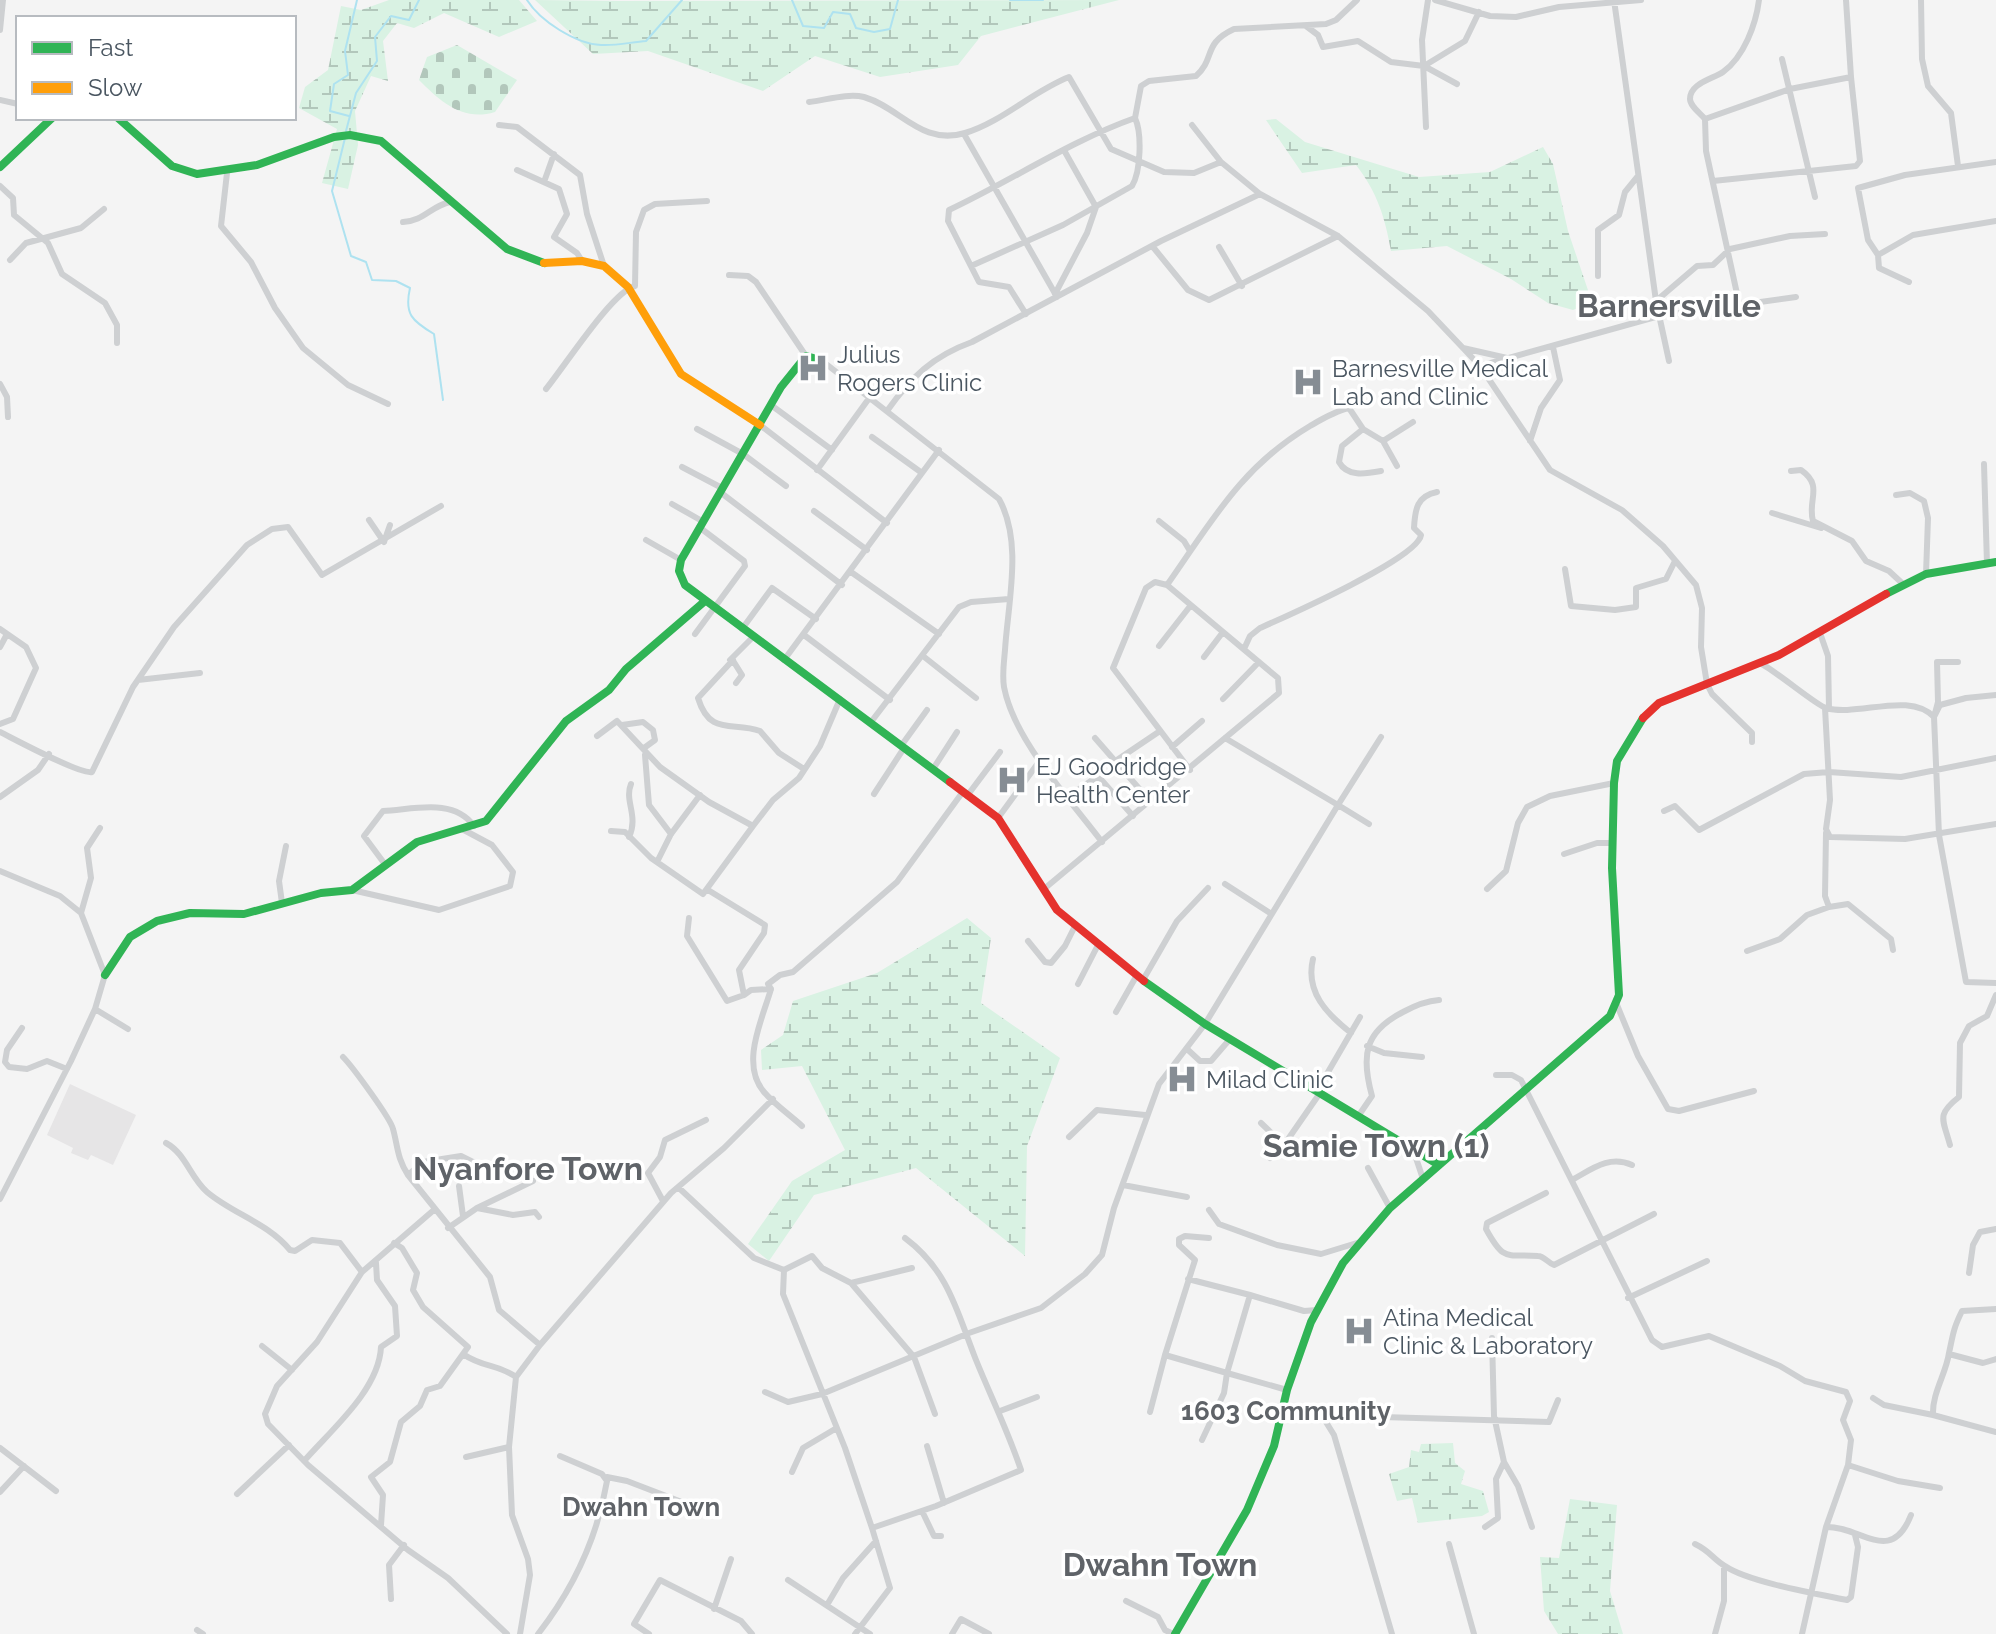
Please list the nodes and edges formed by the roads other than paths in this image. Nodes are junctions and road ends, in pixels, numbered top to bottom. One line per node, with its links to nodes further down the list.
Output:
1 (3, 0): 13 (street)
2 (1357, 0): 12 (street)
3 (1428, 0): 15 (street)
4 (1435, 0): 11 (street)
5 (1641, 0): 9 (street)
6 (1759, 0): 21 (street)
7 (1846, 0): 16 (street)
8 (1921, 0): 34 (street)
9 (1613, 2): 10 (street); 39 (street)
10 (1558, 3): 11 (street)
11 (1479, 12): 15 (street)
12 (1306, 26): 15 (street); 20 (street)
13 (0, 30)
14 (1782, 59): 18 (street)
15 (1424, 66): 17 (street); 26 (street)
16 (1851, 77): 18 (street); 37 (street)
17 (1457, 84)
18 (1790, 89): 21 (street); 37 (street)
19 (809, 102): 28 (street)
20 (1135, 118): 27 (street); 31 (street)
21 (1705, 119): 40 (street)
22 (50, 120): 35 (street)
23 (120, 120): 38 (street)
24 (499, 125): 30 (street)
25 (1192, 125): 32 (street)
26 (1426, 127)
27 (1100, 131): 28 (street); 29 (street); 31 (street)
28 (964, 134): 43 (street)
29 (1065, 152): 43 (street); 48 (street)
30 (554, 154): 41 (street); 62 (street)
31 (1137, 160): 32 (street); 48 (street)
32 (1221, 162): 44 (street)
33 (1996, 162): 34 (street)
34 (1958, 166): 59 (street)
35 (0, 167)
36 (517, 170): 41 (street)
37 (1810, 170): 40 (street); 45 (street)
38 (227, 173): 47 (street); 86 (street)
39 (1638, 176): 65 (street); 71 (street)
40 (1713, 181): 58 (street)
41 (544, 182): 61 (street)
42 (0, 186): 54 (street)
43 (995, 189): 55 (street); 63 (street)
44 (1260, 194): 53 (street); 56 (street)
45 (1815, 197)
46 (707, 201): 68 (street)
47 (450, 202): 51 (street); 61 (street)
48 (1096, 207): 55 (street); 69 (street)
49 (104, 209): 54 (street)
50 (1996, 221): 59 (street)
51 (403, 222)
52 (1825, 234): 58 (street)
53 (1338, 236): 67 (street); 77 (street)
54 (44, 238): 60 (street); 75 (street)
55 (1025, 243): 63 (street); 69 (street)
56 (1153, 247): 67 (street); 69 (street)
57 (1219, 247): 67 (street)
58 (1730, 249): 71 (street); 72 (street)
59 (1878, 255): 66 (street)
60 (10, 260)
61 (582, 261): 62 (street)
62 (604, 266): 68 (street)
63 (971, 266): 73 (street)
64 (729, 275): 78 (street)
65 (1598, 276)
66 (1909, 282)
67 (1242, 286)
68 (628, 287): 84 (street); 91 (street)
69 (1056, 296): 73 (street)
70 (1796, 297): 72 (street)
71 (1656, 301): 74 (street)
72 (1739, 303): 74 (street)
73 (1026, 314): 88 (street)
74 (1659, 316): 76 (street); 81 (street)
75 (117, 343)
76 (1553, 347): 79 (street); 96 (street)
77 (1463, 348): 79 (street); 82 (street)
78 (806, 356): 80 (street); 87 (street)
79 (1509, 358): 82 (street)
80 (821, 360): 85 (street)
81 (1669, 361)
82 (1480, 366): 96 (street)
83 (0, 384): 89 (street)
84 (546, 389)
85 (870, 397): 88 (street); 97 (street)
86 (388, 404)
87 (771, 405): 91 (street); 97 (street)
88 (887, 411): 98 (street)
89 (8, 417)
90 (1413, 422): 95 (street)
91 (760, 425): 99 (street); 103 (street)
92 (697, 429): 99 (street)
93 (1363, 429): 95 (street); 104 (street); 124 (street)
94 (872, 437): 106 (street)
95 (1383, 441): 101 (street)
96 (1530, 441): 126 (street)
97 (832, 450): 103 (street)
98 (939, 450): 106 (street); 134 (street)
99 (743, 454): 107 (street); 108 (street)
100 (1984, 464): 127 (street)
101 (1397, 466)
102 (682, 467): 108 (street)
103 (817, 470): 117 (street)
104 (1381, 471)
105 (1791, 471): 120 (street)
106 (922, 473): 117 (street)
107 (786, 486)
108 (721, 490): 118 (street); 132 (street)
109 (1437, 492): 150 (street)
110 (1896, 495): 130 (street)
111 (672, 504): 118 (street)
112 (441, 506): 122 (street)
113 (814, 511): 123 (street)
114 (1772, 513): 120 (street)
115 (369, 520): 122 (street)
116 (1159, 521): 124 (street)
117 (887, 523): 123 (street)
118 (701, 524): 125 (street); 137 (street)
119 (390, 525): 122 (street)
120 (1825, 528): 131 (street)
121 (646, 540): 125 (street)
122 (384, 542): 159 (street)
123 (867, 550): 129 (street)
124 (1190, 551): 133 (street)
125 (681, 560): 135 (street)
126 (1675, 561): 128 (street); 161 (street)
127 (1991, 563): 130 (street)
128 (1565, 569)
129 (851, 572): 132 (street); 145 (street)
130 (1926, 574): 131 (street)
131 (1903, 584): 142 (street)
132 (842, 585): 138 (street)
133 (1167, 585): 136 (street); 174 (street)
134 (1009, 599): 145 (street); 188 (street)
135 (705, 601): 137 (street); 209 (street)
136 (1191, 605): 141 (street); 148 (street)
137 (715, 609): 140 (street); 144 (street)
138 (816, 619): 140 (street); 146 (street)
139 (0, 629): 143 (street)
140 (742, 629): 147 (street)
141 (1223, 632): 150 (street); 152 (street)
142 (1820, 633): 157 (street); 167 (street)
143 (7, 634): 149 (street); 172 (street)
144 (695, 634)
145 (939, 634): 151 (street)
146 (804, 635): 154 (street); 166 (street)
147 (753, 637): 153 (street); 154 (street)
148 (1159, 646)
149 (0, 647)
150 (1244, 649): 155 (street)
151 (923, 656): 163 (street); 166 (street)
152 (1204, 657)
153 (731, 660): 160 (street); 190 (street)
154 (784, 660): 164 (street)
155 (1259, 662): 165 (street); 180 (street)
156 (1958, 662): 169 (street)
157 (1760, 663): 161 (street); 167 (street)
158 (200, 673): 159 (street)
159 (138, 680): 186 (street)
160 (736, 683)
161 (1707, 684): 181 (street); 195 (street)
162 (1996, 695): 169 (street)
163 (976, 698)
164 (840, 699): 171 (street); 190 (street)
165 (1223, 699)
166 (890, 700): 171 (street)
167 (1827, 708): 169 (street); 194 (street)
168 (927, 710): 182 (street)
169 (1934, 717): 193 (street)
170 (1202, 721): 183 (street)
171 (871, 722): 182 (street)
172 (0, 724)
173 (622, 725): 177 (street); 184 (street); 184 (street)
174 (1160, 731): 183 (street); 189 (street)
175 (0, 732): 186 (street)
176 (957, 732): 191 (street)
177 (597, 736)
178 (1381, 737): 203 (street)
179 (1095, 738): 189 (street)
180 (1225, 738): 192 (street); 203 (street)
181 (1752, 742)
182 (903, 747): 191 (street); 197 (street)
183 (1172, 747): 192 (street)
184 (645, 752): 199 (street); 215 (street)
185 (1000, 752): 198 (street)
186 (49, 754): 200 (street)
187 (1996, 758): 193 (street)
188 (1041, 759): 201 (street); 206 (street)
189 (1114, 762): 202 (street)
190 (804, 769): 210 (street)
191 (933, 769): 198 (street)
192 (1190, 770): 202 (street)
193 (1939, 770): 194 (street); 216 (street)
194 (1829, 772): 204 (street); 213 (street)
195 (1614, 783): 219 (street); 228 (street)
196 (631, 784): 217 (street)
197 (874, 794)
198 (965, 794): 206 (street); 246 (street)
199 (700, 795): 210 (street); 215 (street)
200 (0, 797)
201 (1068, 797): 205 (street); 218 (street)
202 (1150, 801): 205 (street)
203 (1338, 805): 207 (street); 234 (street)
204 (1664, 811)
205 (1133, 816): 218 (street)
206 (998, 818): 227 (street)
207 (1369, 824)
208 (1996, 824): 216 (street)
209 (474, 826): 212 (street); 223 (street)
210 (753, 826): 230 (street)
211 (100, 828): 233 (street)
212 (459, 828): 223 (street); 229 (street)
213 (1826, 829): 216 (street); 232 (street)
214 (611, 831): 217 (street)
215 (671, 834): 222 (street)
216 (1939, 835): 244 (street)
217 (629, 838): 222 (street)
218 (1102, 842): 227 (street)
219 (1612, 843): 221 (street); 250 (street)
220 (286, 846): 231 (street)
221 (1564, 854)
222 (657, 862): 230 (street)
223 (384, 863): 229 (street)
224 (0, 871): 233 (street)
225 (1225, 884): 234 (street)
226 (1208, 888): 243 (street)
227 (1044, 889): 236 (street)
228 (1487, 889)
229 (352, 890): 231 (street)
230 (708, 890): 247 (street)
231 (282, 903): 242 (street)
232 (1829, 907): 239 (street); 240 (street)
233 (81, 913): 242 (street)
234 (1270, 913): 254 (street)
235 (689, 918): 247 (street)
236 (1075, 926): 237 (street); 238 (street)
237 (1028, 941)
238 (1098, 945): 243 (street); 245 (street)
239 (1893, 950)
240 (1747, 951)
241 (1313, 959): 257 (street)
242 (105, 975): 251 (street)
243 (1140, 977): 252 (street); 254 (street)
244 (1996, 983)
245 (1078, 984)
246 (771, 989): 247 (street); 268 (street)
247 (744, 995)
248 (1996, 995): 277 (street)
249 (1439, 1000): 259 (street)
250 (1617, 1005): 265 (street); 266 (street)
251 (95, 1009): 256 (street); 263 (street)
252 (1116, 1012)
253 (1360, 1017): 257 (street)
254 (1205, 1024): 258 (street); 260 (street)
255 (22, 1028): 263 (street)
256 (128, 1029)
257 (1351, 1033): 267 (street)
258 (1230, 1039): 260 (street); 267 (street)
259 (1367, 1046): 262 (street); 270 (street)
260 (1187, 1049): 269 (street)
261 (343, 1057): 284 (street)
262 (1422, 1057)
263 (67, 1069): 293 (street)
264 (1496, 1075): 265 (street)
265 (1527, 1091): 281 (street); 286 (street)
266 (1754, 1091)
267 (1318, 1092): 270 (street); 276 (street)
268 (773, 1099): 273 (street); 290 (street)
269 (1145, 1115): 274 (street); 288 (street)
270 (1359, 1115): 278 (street)
271 (706, 1120): 294 (street)
272 (1261, 1123): 276 (street)
273 (802, 1126)
274 (1069, 1137)
275 (166, 1143): 313 (street)
276 (1284, 1145): 279 (street)
277 (1950, 1145)
278 (1412, 1148): 281 (street); 285 (street)
279 (1270, 1158)
280 (475, 1163): 284 (street)
281 (1439, 1165): 285 (street)
282 (1632, 1165): 286 (street)
283 (1368, 1168): 296 (street)
284 (408, 1175): 297 (street)
285 (1423, 1179): 296 (street)
286 (1572, 1180): 307 (street)
287 (533, 1181): 295 (street)
288 (1123, 1185): 292 (street); 321 (street)
289 (459, 1186): 300 (street)
290 (679, 1188): 294 (street); 312 (street)
291 (1546, 1193): 307 (street)
292 (1187, 1197)
293 (0, 1199)
294 (663, 1201): 323 (street)
295 (477, 1208): 300 (street); 301 (street)
296 (1390, 1208): 306 (street)
297 (435, 1209): 302 (street); 308 (street)
298 (1209, 1210): 306 (street)
299 (1654, 1214): 307 (street)
300 (463, 1216): 302 (street)
301 (539, 1217)
302 (448, 1228): 323 (street)
303 (1996, 1229): 314 (street)
304 (905, 1238): 321 (street)
305 (1209, 1238): 315 (street)
306 (1360, 1242): 320 (street)
307 (1602, 1242): 318 (street)
308 (394, 1243): 310 (street); 325 (street)
309 (1707, 1261): 318 (street)
310 (376, 1263): 313 (street); 355 (street)
311 (912, 1268): 316 (street)
312 (784, 1270): 316 (street); 335 (street)
313 (362, 1272): 330 (street)
314 (1969, 1273)
315 (1188, 1279): 317 (street); 327 (street)
316 (851, 1283): 328 (street)
317 (1250, 1295): 320 (street); 331 (street)
318 (1628, 1298): 357 (street)
319 (1996, 1309): 326 (street)
320 (1317, 1310): 333 (street)
321 (969, 1333): 328 (street); 339 (street)
322 (1492, 1338): 345 (street)
323 (540, 1345): 332 (street)
324 (262, 1346): 330 (street)
325 (463, 1354): 332 (street); 369 (street)
326 (1949, 1354): 329 (street); 344 (street)
327 (1165, 1355): 331 (street); 340 (street)
328 (914, 1357): 335 (street); 341 (street)
329 (1996, 1359)
330 (292, 1370): 349 (street)
331 (1227, 1373): 333 (street); 348 (street)
332 (516, 1377): 351 (street)
333 (1287, 1390): 342 (street)
334 (765, 1392): 335 (street)
335 (822, 1394): 346 (street)
336 (1037, 1397): 339 (street)
337 (1873, 1398): 344 (street)
338 (1558, 1400): 345 (street)
339 (1000, 1411): 365 (street)
340 (1150, 1412)
341 (935, 1414)
342 (1281, 1414): 343 (street); 397 (street)
343 (1321, 1414): 345 (street); 398 (street)
344 (1933, 1415): 347 (street)
345 (1497, 1422): 356 (street)
346 (835, 1429): 359 (street); 373 (street)
347 (1996, 1432)
348 (1202, 1440)
349 (289, 1445): 355 (street); 364 (street)
350 (927, 1446): 365 (street)
351 (509, 1447): 354 (street); 391 (street)
352 (0, 1448): 358 (street)
353 (560, 1456): 360 (street)
354 (466, 1457)
355 (304, 1461): 369 (street)
356 (1504, 1462): 370 (street); 371 (street)
357 (1848, 1465): 361 (street); 372 (street)
358 (24, 1466): 362 (street); 363 (street)
359 (792, 1472)
360 (607, 1477): 366 (street); 392 (street)
361 (1940, 1488)
362 (56, 1491)
363 (0, 1492)
364 (237, 1494)
365 (944, 1503): 367 (street)
366 (687, 1504)
367 (922, 1511): 373 (street); 375 (street)
368 (1911, 1515): 374 (street)
369 (381, 1525): 379 (street)
370 (1485, 1527)
371 (1532, 1527)
372 (1826, 1527): 374 (street); 383 (street)
373 (872, 1528): 376 (street)
374 (1855, 1535): 383 (street)
375 (941, 1536)
376 (876, 1541): 386 (street); 388 (street)
377 (1449, 1544): 399 (street)
378 (1695, 1544): 381 (street)
379 (404, 1545): 384 (street); 390 (street)
380 (731, 1559): 387 (street)
381 (1724, 1566): 383 (street); 400 (street)
382 (788, 1580): 386 (street)
383 (1812, 1593): 401 (street)
384 (391, 1599)
385 (1126, 1601): 397 (street)
386 (827, 1605): 388 (street)
387 (714, 1609): 389 (street); 393 (street)
388 (857, 1631): 394 (street)
389 (747, 1633)
390 (507, 1634)
391 (520, 1634)
392 (538, 1634)
393 (649, 1634)
394 (870, 1634)
395 (952, 1634): 396 (street)
396 (989, 1634)
397 (1174, 1634)
398 (1392, 1634)
399 (1474, 1634)
400 (1715, 1634)
401 (1802, 1634)

